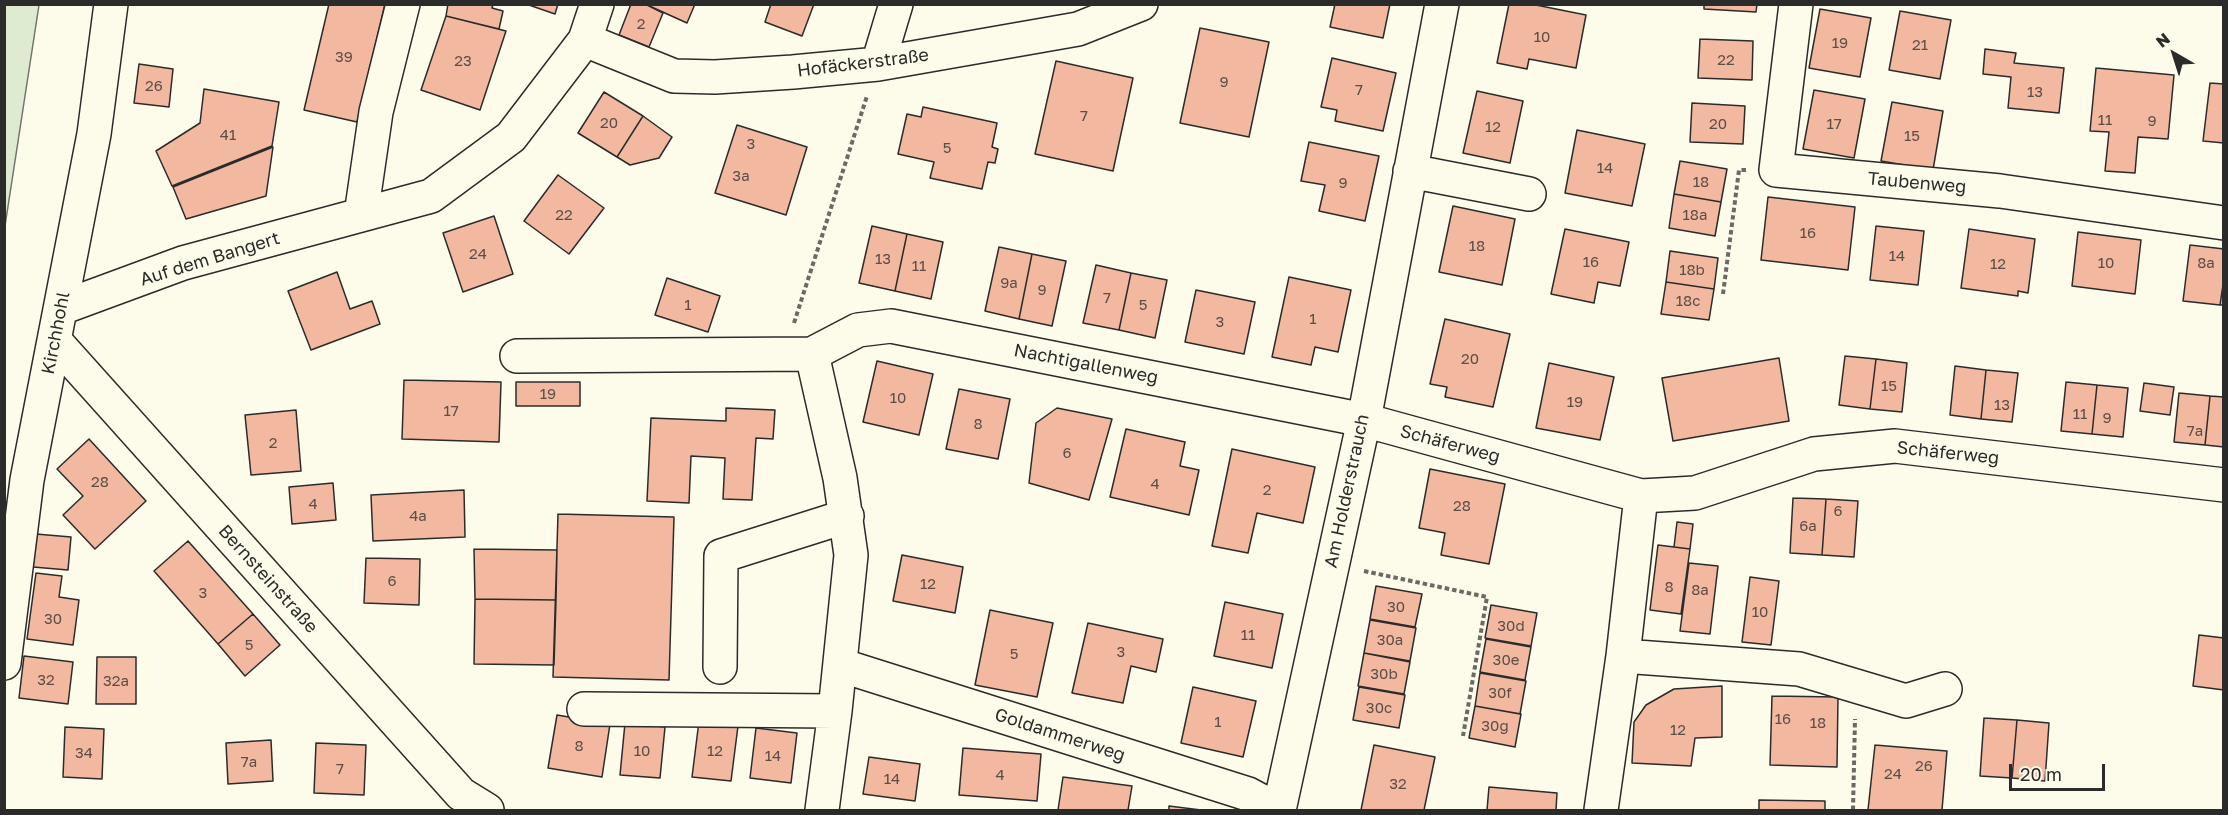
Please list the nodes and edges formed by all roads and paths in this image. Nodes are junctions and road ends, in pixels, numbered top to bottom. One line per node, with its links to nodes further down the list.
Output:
1 (111, 4): 17 (street, Kirchhohl)
2 (403, 4): 13 (street)
3 (597, 4): 8 (street, Auf dem Bangert)
4 (896, 4): 9 (street)
5 (1141, 4): 9 (street, Hofäckerstraße)
6 (1442, 4): 11 (street, Am Holderstrauch)
7 (1796, 4): 14 (street, Taubenweg)
8 (585, 40): 9 (street, Hofäckerstraße); 13 (street, Auf dem Bangert)
9 (878, 64): 16 (path)
10 (1739, 170): 15 (path)
11 (1410, 171): 12 (street); 21 (street, Am Holderstrauch)
12 (1528, 194)
13 (361, 215): 17 (street, Auf dem Bangert)
14 (2223, 223)
15 (1723, 294)
16 (802, 295)
17 (61, 308): 18 (street, Kirchhohl)
18 (55, 341): 27 (street, Kirchhohl); 35 (street, Bernsteinstraße)
19 (812, 354): 20 (street, Nachtigallenweg); 21 (street, Nachtigallenweg); 24 (street)
20 (517, 356)
21 (1364, 420): 23 (street, Schäferweg); 25 (street, Am Holderstrauch)
22 (2223, 485): 23 (street, Schäferweg)
23 (1641, 496): 26 (street)
24 (847, 516): 28 (street); 29 (street)
25 (1331, 565): 34 (path); 37 (street, Am Holderstrauch)
26 (1623, 656): 30 (street); 38 (street)
27 (4, 663)
28 (840, 665): 33 (street); 37 (street, Goldammerweg)
29 (720, 667)
30 (1856, 686): 31 (street); 39 (path)
31 (1945, 689)
32 (584, 709): 33 (street)
33 (835, 711): 36 (street)
34 (1463, 736)
35 (469, 805)
36 (822, 810)
37 (1278, 810)
38 (1601, 810)
39 (1853, 810)

